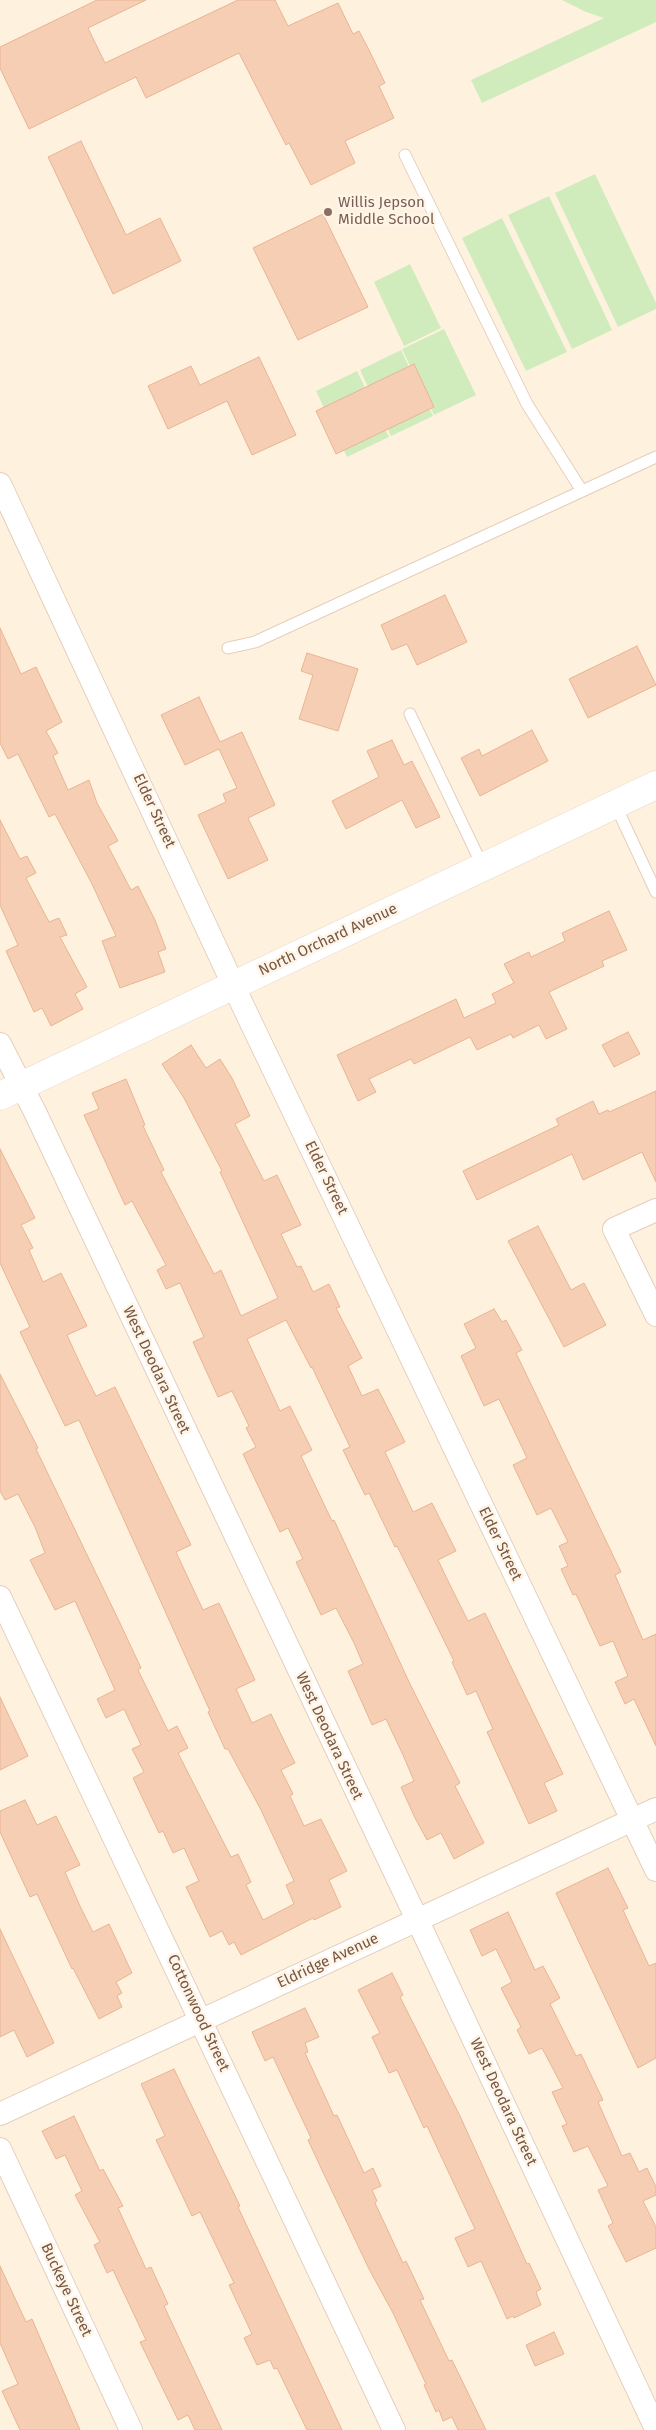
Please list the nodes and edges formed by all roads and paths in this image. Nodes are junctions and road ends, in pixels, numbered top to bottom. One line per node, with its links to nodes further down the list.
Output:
1 (405, 155): 4 (lane)
2 (656, 457): 4 (lane)
3 (0, 484): 11 (street, Elder Street)
4 (582, 491): 5 (lane)
5 (228, 648)
6 (410, 714): 9 (lane)
7 (656, 785): 8 (street, North Orchard Avenue)
8 (615, 804): 9 (street, North Orchard Avenue); 10 (lane)
9 (483, 867): 11 (street, North Orchard Avenue)
10 (656, 892)
11 (233, 985): 13 (street, North Orchard Avenue); 18 (street, Elder Street)
12 (0, 1044): 13 (street, West Deodara Street)
13 (10, 1091): 20 (street, West Deodara Street)
14 (656, 1210): 15 (street)
15 (656, 1315)
16 (0, 1597): 21 (street, Cottonwood Street)
17 (656, 1809): 18 (street, Eldridge Avenue)
18 (632, 1820): 19 (street, Elder Street); 20 (street, Eldridge Avenue)
19 (656, 1870)
20 (416, 1919): 21 (street, Eldridge Avenue); 24 (street, West Deodara Street)
21 (201, 2020): 22 (street, Eldridge Avenue); 26 (street, Cottonwood Street)
22 (0, 2114)
23 (0, 2149): 25 (street, Buckeye Street)
24 (656, 2429)
25 (131, 2430)
26 (394, 2430)

